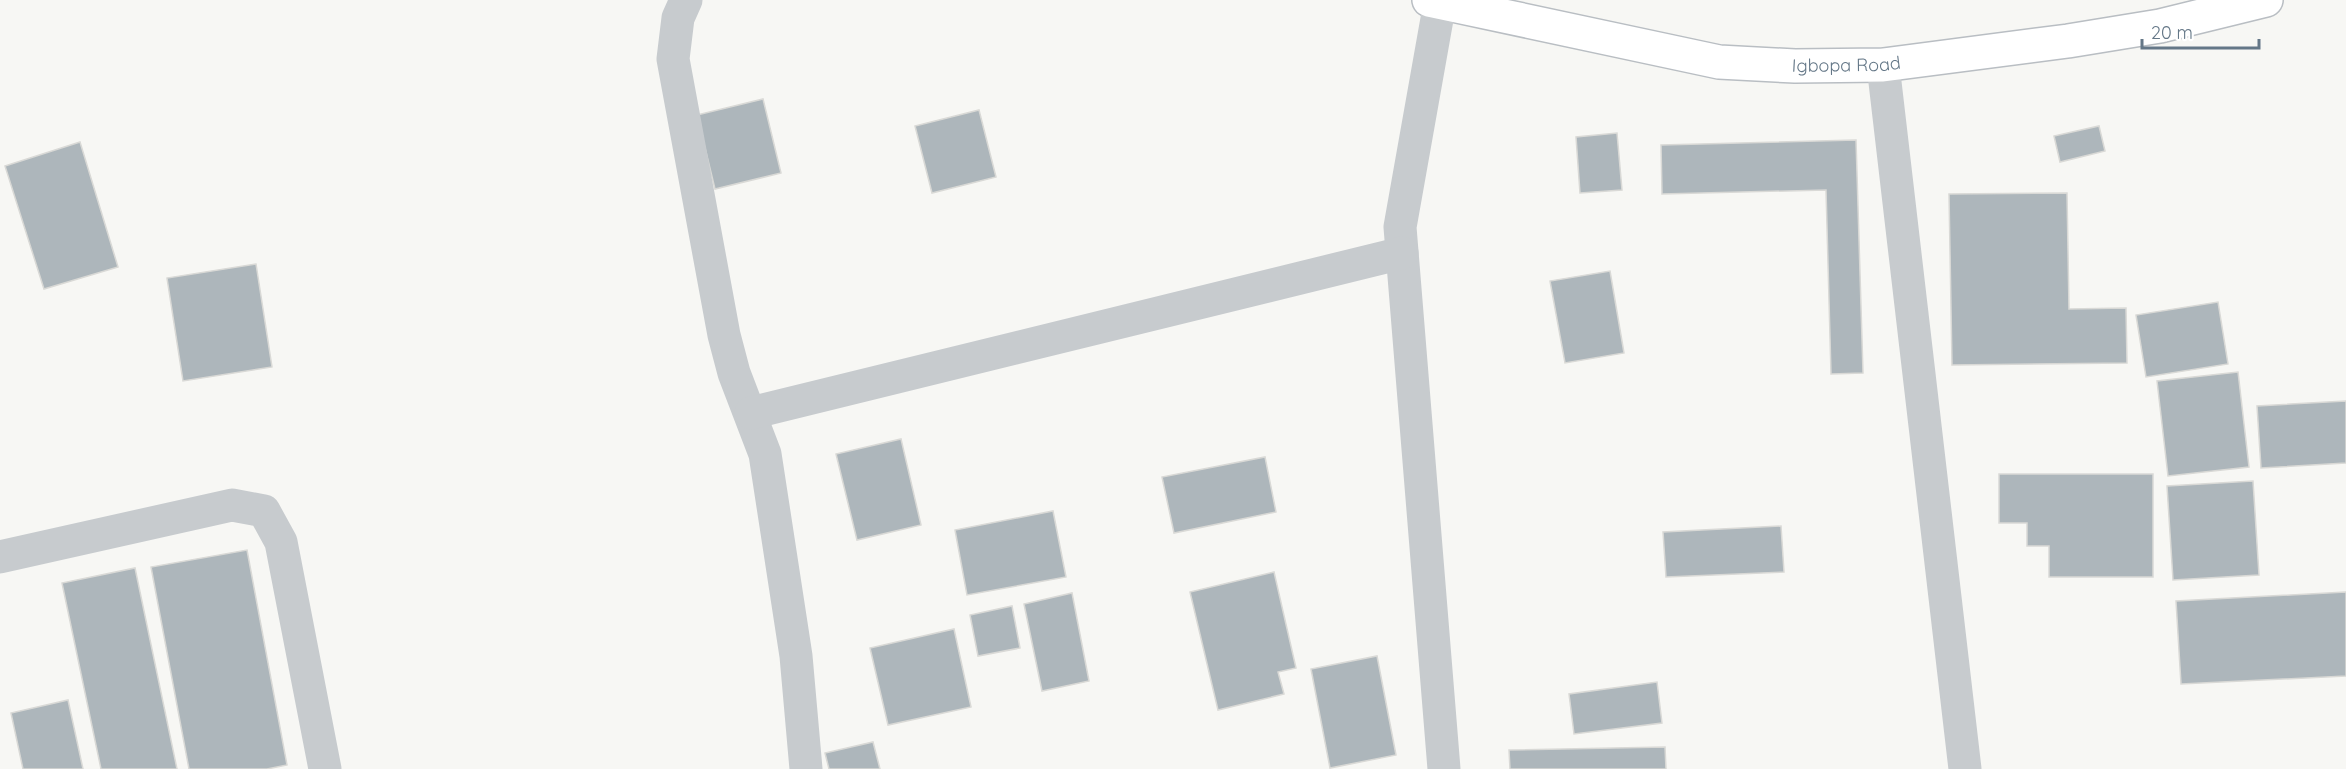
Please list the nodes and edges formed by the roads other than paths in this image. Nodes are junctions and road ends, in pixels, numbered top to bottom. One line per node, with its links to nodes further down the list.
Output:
1 (686, 0): 6 (street)
2 (2266, 0): 4 (street, Igbopa Road)
3 (1435, 1): 4 (street, Igbopa Road); 5 (street)
4 (1883, 65): 11 (street)
5 (1402, 253): 6 (street); 10 (street)
6 (751, 413): 9 (street)
7 (0, 557): 8 (street)
8 (325, 769)
9 (806, 769)
10 (1444, 769)
11 (1965, 769)

